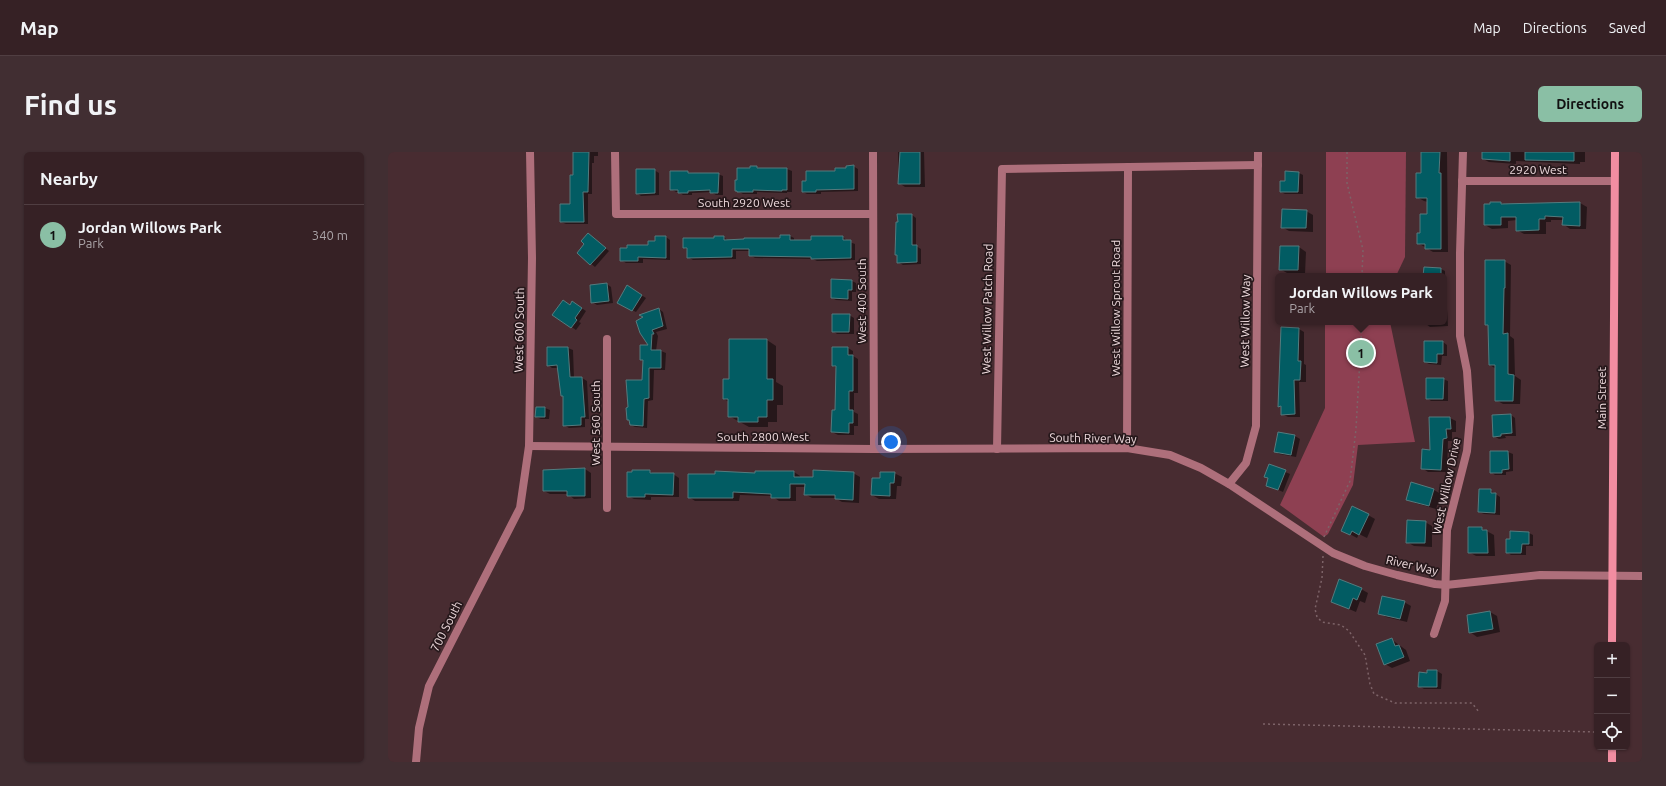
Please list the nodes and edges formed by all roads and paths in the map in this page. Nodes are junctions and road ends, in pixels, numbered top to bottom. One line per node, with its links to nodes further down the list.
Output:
1 (530, 152): 16 (street, West 600 South)
2 (615, 152): 12 (street, South 2920 West)
3 (873, 152): 12 (street, West 400 South)
4 (1258, 152): 8 (street, West Willow Way)
5 (1347, 152): 13 (path)
6 (1463, 152): 10 (street, West Willow Drive)
7 (1615, 152): 11 (main road, Main Street)
8 (1258, 165): 9 (street); 21 (street, West Willow Way)
9 (1128, 167): 18 (street, West Willow Sprout Road); 20 (street, West Willow Patch Road)
10 (1462, 181): 11 (street, 2920 West); 28 (street, West Willow Drive)
11 (1614, 181): 26 (main road, Main Street)
12 (873, 214): 19 (street, West 400 South)
13 (1362, 273)
14 (1362, 325): 24 (path)
15 (607, 339): 17 (street, West 560 South)
16 (528, 446): 17 (street, South 2800 West); 22 (street, West 600 South)
17 (607, 447): 19 (street, South 2800 West); 23 (street, West 560 South)
18 (1127, 448): 20 (street, South River Way); 21 (street, South River Way)
19 (874, 449): 20 (street, South 2800 West)
20 (997, 449)
21 (1229, 484): 28 (street, River Way)
22 (520, 508): 35 (street, 700 South)
23 (607, 508)
24 (1324, 537)
25 (1322, 556): 31 (path)
26 (1612, 576): 27 (street, River Way); 28 (street, River Way); 30 (main road, Main Street)
27 (1642, 576)
28 (1446, 585): 29 (street, West Willow Drive)
29 (1434, 634)
30 (1612, 642)
31 (1479, 712)
32 (1263, 724): 33 (path)
33 (1594, 732)
34 (1612, 750): 36 (main road)
35 (416, 762)
36 (1612, 762)

